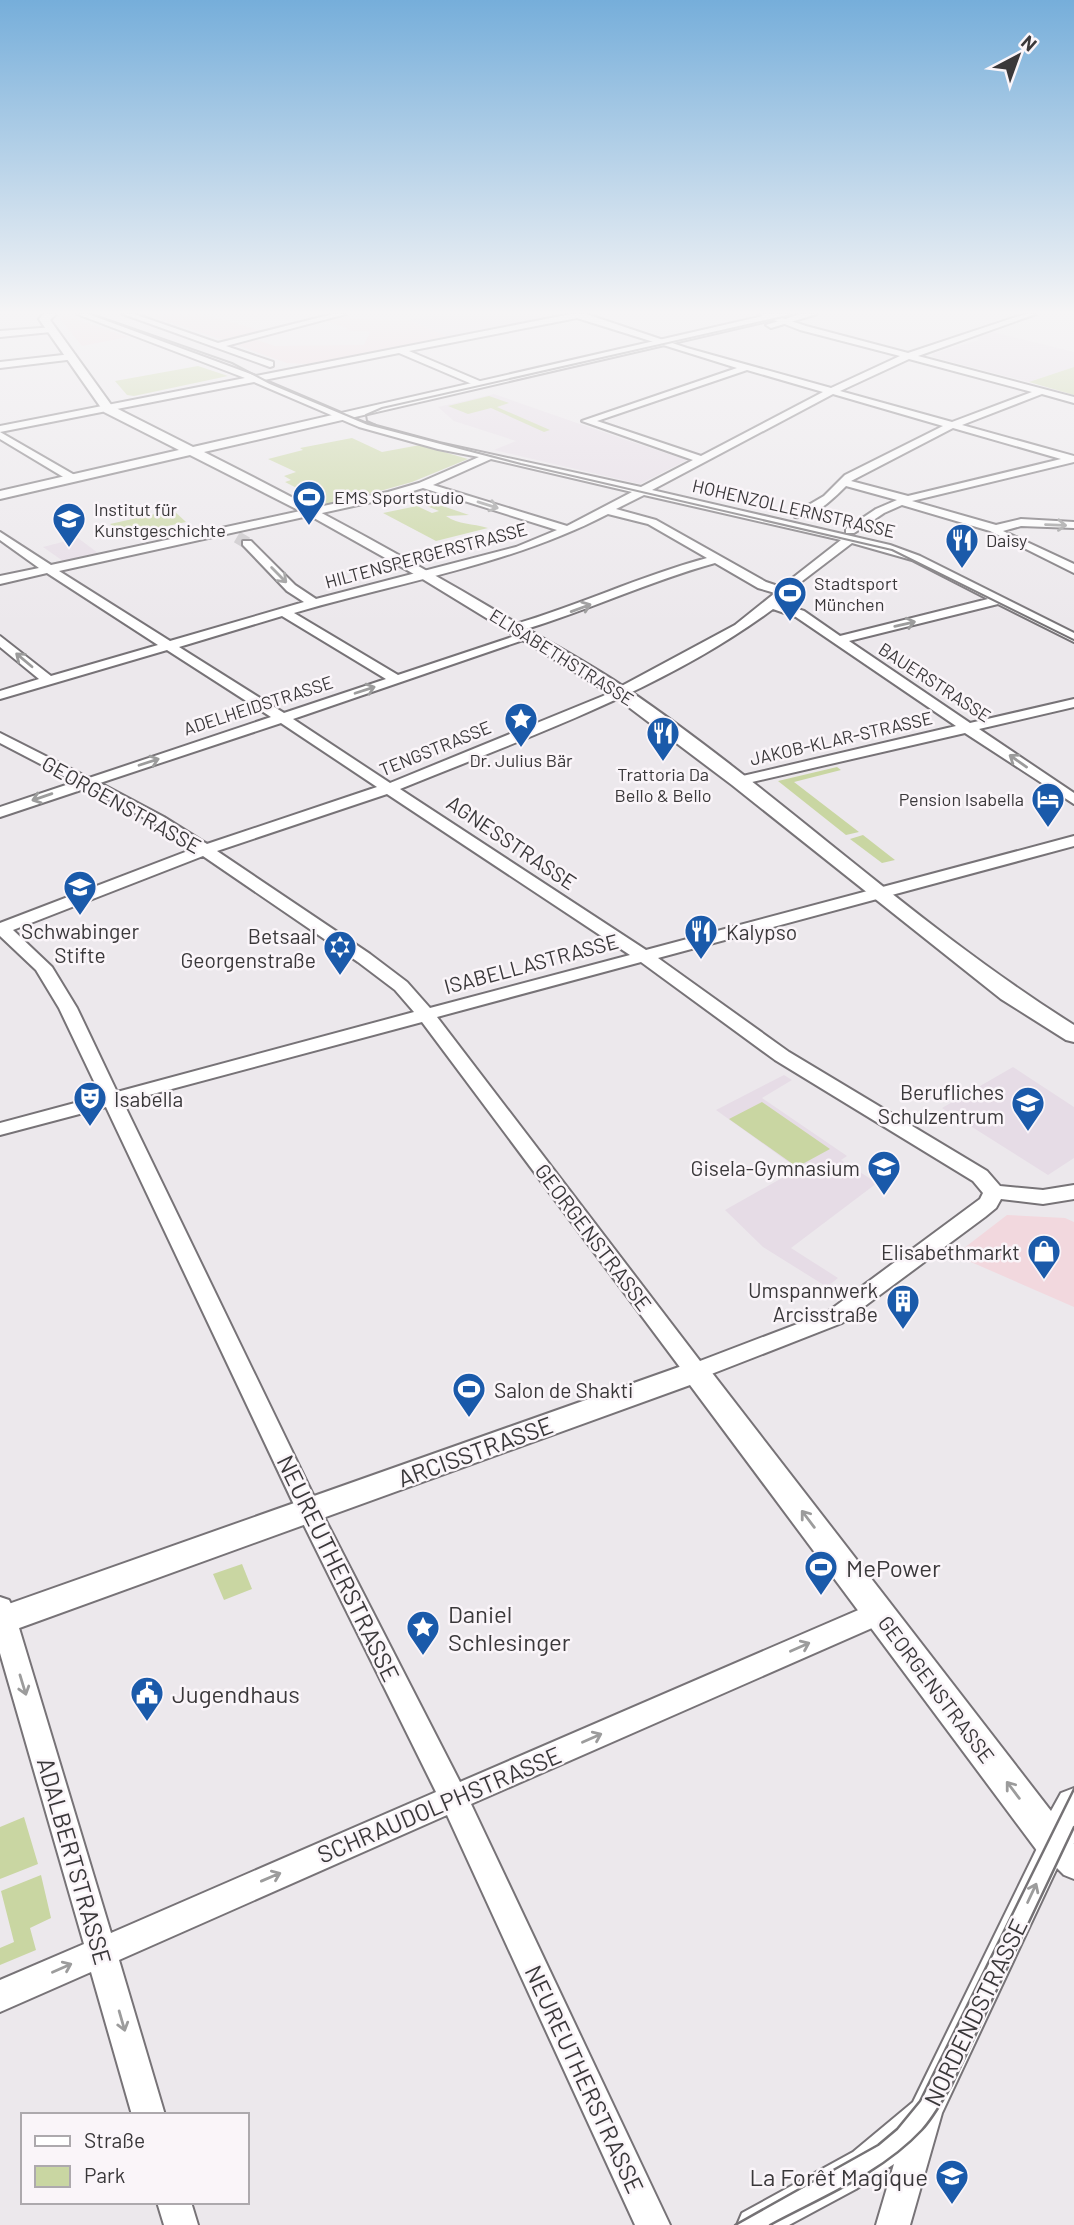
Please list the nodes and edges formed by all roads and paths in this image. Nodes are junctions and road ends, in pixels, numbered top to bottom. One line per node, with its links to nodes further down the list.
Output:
1 (57, 418): 11 (street)
2 (127, 418): 13 (main road, ELISABETHSTRASSE)
3 (345, 418): 13 (main road)
4 (358, 418): 14 (street, HOHENZOLLERNSTRASSE)
5 (360, 418): 14 (street, HOHENZOLLERNSTRASSE)
6 (596, 418): 15 (street)
7 (780, 418): 15 (street, HILTENSPERGERSTRASSE)
8 (928, 418): 10 (street)
9 (971, 418): 10 (street)
10 (952, 425): 16 (street); 17 (street)
11 (0, 429)
12 (0, 435): 18 (street)
13 (194, 453): 18 (main road); 25 (main road, ELISABETHSTRASSE)
14 (490, 456): 19 (street); 20 (street, HOHENZOLLERNSTRASSE)
15 (701, 459): 20 (street, HILTENSPERGERSTRASSE)
16 (1074, 459): 22 (street, TENGSTRASSE)
17 (849, 478): 22 (street); 26 (street)
18 (74, 479): 21 (main road)
19 (424, 485): 25 (street); 30 (street, one-way to 30)
20 (642, 490): 23 (street, HOHENZOLLERNSTRASSE); 24 (street, HILTENSPERGERSTRASSE)
21 (0, 495)
22 (921, 497): 31 (street); 32 (street, TENGSTRASSE)
23 (682, 499): 27 (street, HOHENZOLLERNSTRASSE); 28 (street)
24 (607, 510): 28 (street); 30 (street, HILTENSPERGERSTRASSE)
25 (316, 513): 34 (street); 38 (main road, ELISABETHSTRASSE)
26 (799, 514): 27 (street); 32 (street)
27 (766, 518): 32 (street, HOHENZOLLERNSTRASSE)
28 (645, 519): 35 (street)
29 (1074, 525): 31 (street, one-way to 29)
30 (568, 530): 38 (street, HILTENSPERGERSTRASSE)
31 (996, 531): 36 (street)
32 (852, 532): 40 (street, TENGSTRASSE); 41 (street, HOHENZOLLERNSTRASSE)
33 (0, 534): 37 (street, AGNESSTRASSE)
34 (238, 537): 37 (street); 42 (street, one-way to 42)
35 (717, 559): 40 (street); 45 (street, ADELHEIDSTRASSE, one-way to 35)
36 (1074, 569)
37 (50, 570): 39 (street); 49 (street, AGNESSTRASSE)
38 (426, 575): 42 (street, HILTENSPERGERSTRASSE); 45 (main road, ELISABETHSTRASSE)
39 (0, 580)
40 (782, 591): 43 (street, TENGSTRASSE)
41 (1000, 600): 46 (street, HOHENZOLLERNSTRASSE); 48 (street, one-way to 41)
42 (314, 603): 44 (street, HILTENSPERGERSTRASSE)
43 (771, 604): 48 (street, BAUERSTRASSE); 52 (street, TENGSTRASSE)
44 (284, 612): 49 (street, HILTENSPERGERSTRASSE); 51 (street)
45 (522, 632): 51 (street, ADELHEIDSTRASSE); 52 (main road, ELISABETHSTRASSE)
46 (1074, 638)
47 (0, 640): 50 (street, one-way to 47)
48 (838, 640): 56 (street, BAUERSTRASSE)
49 (171, 645): 50 (street, HILTENSPERGERSTRASSE); 55 (street, AGNESSTRASSE)
50 (48, 680): 53 (street, HILTENSPERGERSTRASSE)
51 (397, 680): 55 (street, ADELHEIDSTRASSE, one-way to 51)
52 (620, 692): 58 (main road, ELISABETHSTRASSE); 60 (street, TENGSTRASSE)
53 (0, 695)
54 (1074, 703): 56 (street, JAKOB-KLAR-STRASSE)
55 (282, 718): 59 (street, ADELHEIDSTRASSE, one-way to 55); 60 (street, AGNESSTRASSE)
56 (970, 728): 58 (street, JAKOB-KLAR-STRASSE); 61 (street, BAUERSTRASSE, one-way to 56)
57 (0, 737): 59 (street, GEORGENSTRASSE)
58 (739, 781): 65 (main road, ELISABETHSTRASSE)
59 (85, 783): 62 (street, ADELHEIDSTRASSE, one-way to 62); 64 (street, GEORGENSTRASSE)
60 (390, 788): 64 (street, TENGSTRASSE); 67 (street, AGNESSTRASSE)
61 (1074, 800)
62 (0, 811)
63 (1074, 841): 65 (street, ISABELLASTRASSE)
64 (205, 850): 66 (street, TENGSTRASSE); 68 (street, GEORGENSTRASSE)
65 (881, 894): 67 (street, ISABELLASTRASSE); 69 (main road, ELISABETHSTRASSE)
66 (1, 929): 70 (street, NEUREUTHERSTRASSE)
67 (645, 957): 68 (street, ISABELLASTRASSE); 72 (street, AGNESSTRASSE)
68 (426, 1015): 70 (street, ISABELLASTRASSE); 74 (street, GEORGENSTRASSE)
69 (1071, 1031)
70 (110, 1100): 71 (street, ISABELLASTRASSE); 75 (street, NEUREUTHERSTRASSE)
71 (0, 1129)
72 (994, 1192): 73 (street); 74 (street, ARCISSTRASSE)
73 (1074, 1192)
74 (696, 1371): 75 (main road, ARCISSTRASSE); 76 (main road, GEORGENSTRASSE, one-way to 74)
75 (309, 1511): 77 (main road, ARCISSTRASSE); 78 (street, NEUREUTHERSTRASSE)
76 (879, 1613): 78 (street, SCHRAUDOLPHSTRASSE, one-way to 76); 80 (main road, GEORGENSTRASSE, one-way to 76)
77 (1, 1616): 81 (street, ADALBERTSTRASSE, one-way to 81)
78 (454, 1798): 81 (street, SCHRAUDOLPHSTRASSE, one-way to 78); 87 (street, NEUREUTHERSTRASSE)
79 (1074, 1805): 80 (main road, NORDENDSTRASSE)
80 (1064, 1855): 83 (street, NORDENDSTRASSE, one-way to 80)
81 (101, 1951): 82 (street, SCHRAUDOLPHSTRASSE, one-way to 81); 84 (street, ADALBERTSTRASSE, one-way to 84)
82 (0, 1996)
83 (927, 2109): 88 (street); 89 (street, NORDENDSTRASSE)
84 (148, 2113)
85 (175, 2204): 86 (street)
86 (181, 2225)
87 (653, 2225)
88 (754, 2225)
89 (892, 2225)

